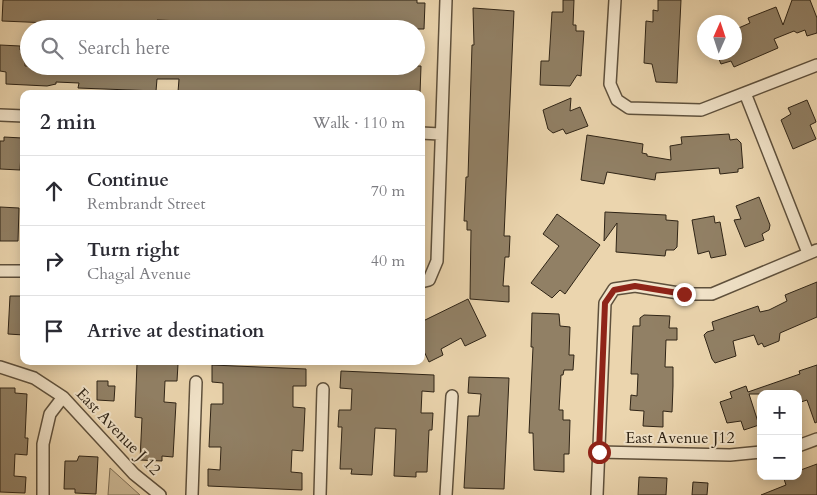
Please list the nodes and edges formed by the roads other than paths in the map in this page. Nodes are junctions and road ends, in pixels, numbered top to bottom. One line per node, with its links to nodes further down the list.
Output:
1 (446, 0): 8 (street)
2 (615, 0): 4 (street)
3 (817, 64): 4 (street)
4 (746, 93): 9 (street)
5 (0, 115): 6 (street)
6 (20, 116)
7 (425, 133): 8 (street)
8 (440, 134): 12 (street)
9 (813, 252): 20 (street)
10 (0, 270): 11 (street)
11 (20, 272)
12 (425, 281)
13 (0, 367): 17 (street, East Avenue J 12)
14 (196, 382): 24 (street)
15 (323, 389): 25 (street)
16 (452, 396): 26 (street)
17 (64, 397): 22 (street); 23 (street, East Avenue J 12)
18 (817, 439): 19 (street)
19 (802, 445)
20 (599, 452): 21 (street, East Avenue J12); 27 (street)
21 (757, 452)
22 (42, 495)
23 (160, 495)
24 (192, 495)
25 (320, 495)
26 (446, 495)
27 (597, 495)

